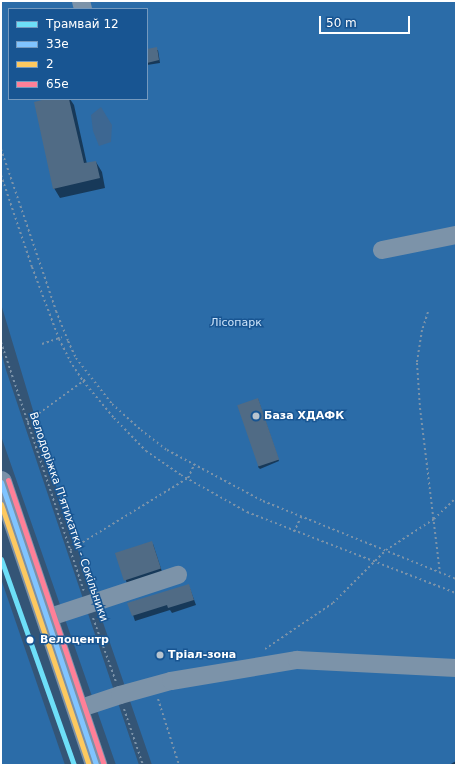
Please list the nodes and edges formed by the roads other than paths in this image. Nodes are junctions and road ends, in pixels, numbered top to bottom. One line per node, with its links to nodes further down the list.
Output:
1 (456, 235): 2 (street)
2 (382, 250)
3 (1, 482): 5 (main road)
4 (178, 575): 5 (street)
5 (47, 618): 7 (main road)
6 (456, 668): 7 (street)
7 (78, 709): 8 (main road)
8 (96, 765)

